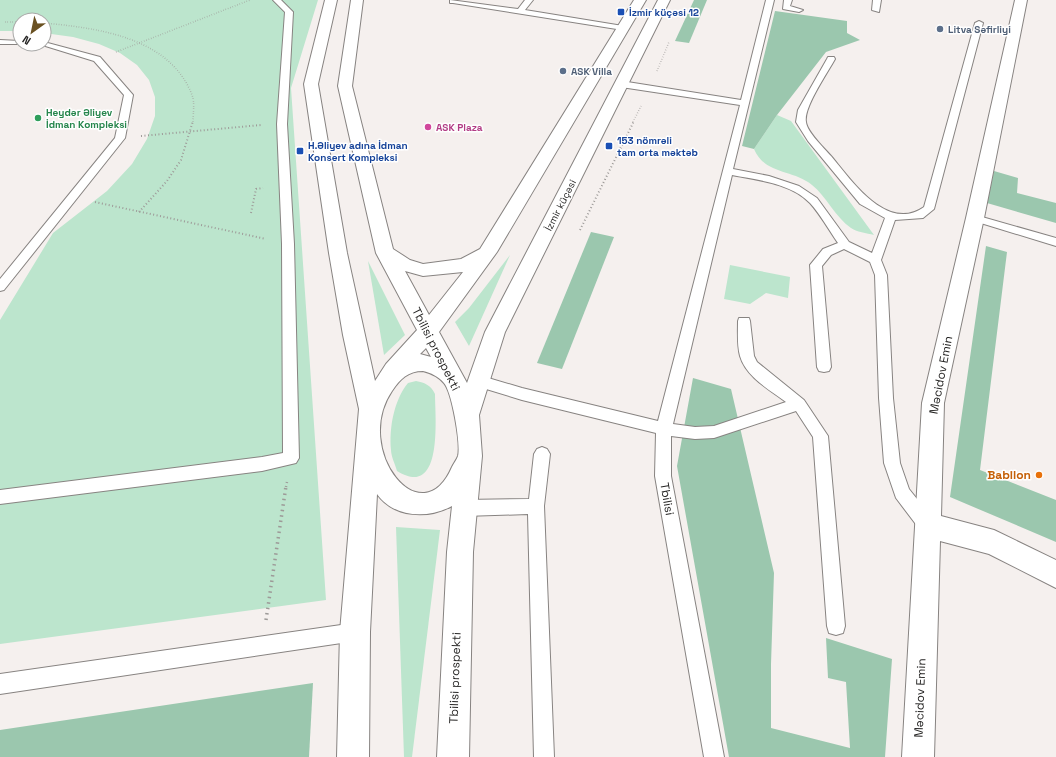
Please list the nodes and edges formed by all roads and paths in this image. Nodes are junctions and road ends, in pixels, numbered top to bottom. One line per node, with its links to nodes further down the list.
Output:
1 (250, 0): 23 (path)
2 (277, 0): 27 (lane)
3 (331, 0): 51 (main road)
4 (357, 0): 41 (main road, Tbilisi prospekti)
5 (530, 0): 15 (lane)
6 (640, 0): 19 (main road)
7 (664, 0): 25 (main road, İzmir küçəsi)
8 (770, 0): 26 (lane, Tbilisi)
9 (788, 0): 13 (lane)
10 (877, 0): 14 (lane)
11 (1021, 0): 35 (main road, Məcidov Emin)
12 (453, 1): 15 (lane)
13 (799, 10)
14 (876, 10)
15 (520, 11): 19 (lane)
16 (0, 22): 17 (path)
17 (12, 22)
18 (979, 23): 34 (lane)
19 (623, 28): 40 (main road)
20 (0, 42): 21 (lane)
21 (12, 42)
22 (52, 46): 23 (lane)
23 (98, 59): 28 (lane)
24 (831, 59): 34 (lane)
25 (621, 84): 26 (lane); 49 (main road, İzmir küçəsi)
26 (745, 104): 29 (lane, Tbilisi)
27 (282, 124): 28 (path); 38 (lane)
28 (120, 138): 31 (lane)
29 (729, 171): 39 (lane); 53 (lane, Tbilisi)
30 (256, 189): 33 (path)
31 (72, 198): 38 (path); 43 (lane)
32 (590, 209): 36 (path)
33 (251, 213)
34 (892, 217): 42 (lane)
35 (975, 218): 37 (lane); 61 (main road, Məcidov Emin)
36 (580, 230)
37 (1056, 242)
38 (288, 244): 57 (lane)
39 (845, 245): 42 (lane); 46 (lane)
40 (488, 252): 41 (main road); 45 (main road)
41 (386, 253): 45 (main road, Tbilisi prospekti)
42 (875, 260): 61 (lane)
43 (0, 287)
44 (744, 321): 50 (lane)
45 (428, 332): 47 (main road); 48 (main road, Tbilisi prospekti)
46 (824, 367)
47 (391, 373): 48 (main road); 51 (main road)
48 (454, 379): 52 (main road, Tbilisi prospekti)
49 (478, 381): 52 (main road, İzmir küçəsi); 53 (lane)
50 (799, 404): 53 (lane); 63 (lane)
51 (370, 409): 54 (main road)
52 (467, 415): 56 (main road, Tbilisi prospekti)
53 (664, 429): 70 (lane, Tbilisi)
54 (368, 444): 56 (main road); 64 (main road)
55 (542, 454): 59 (lane)
56 (470, 456): 60 (main road, Tbilisi prospekti)
57 (291, 458): 58 (lane); 65 (path)
58 (0, 497)
59 (536, 506): 60 (lane); 69 (lane)
60 (464, 508): 68 (main road, Tbilisi prospekti)
61 (927, 525): 62 (main road); 71 (main road, Məcidov Emin)
62 (1056, 574)
63 (836, 626)
64 (355, 632): 65 (lane); 67 (main road)
65 (262, 646): 66 (lane)
66 (0, 684)
67 (353, 757)
68 (453, 757)
69 (544, 757)
70 (714, 757)
71 (918, 757)

